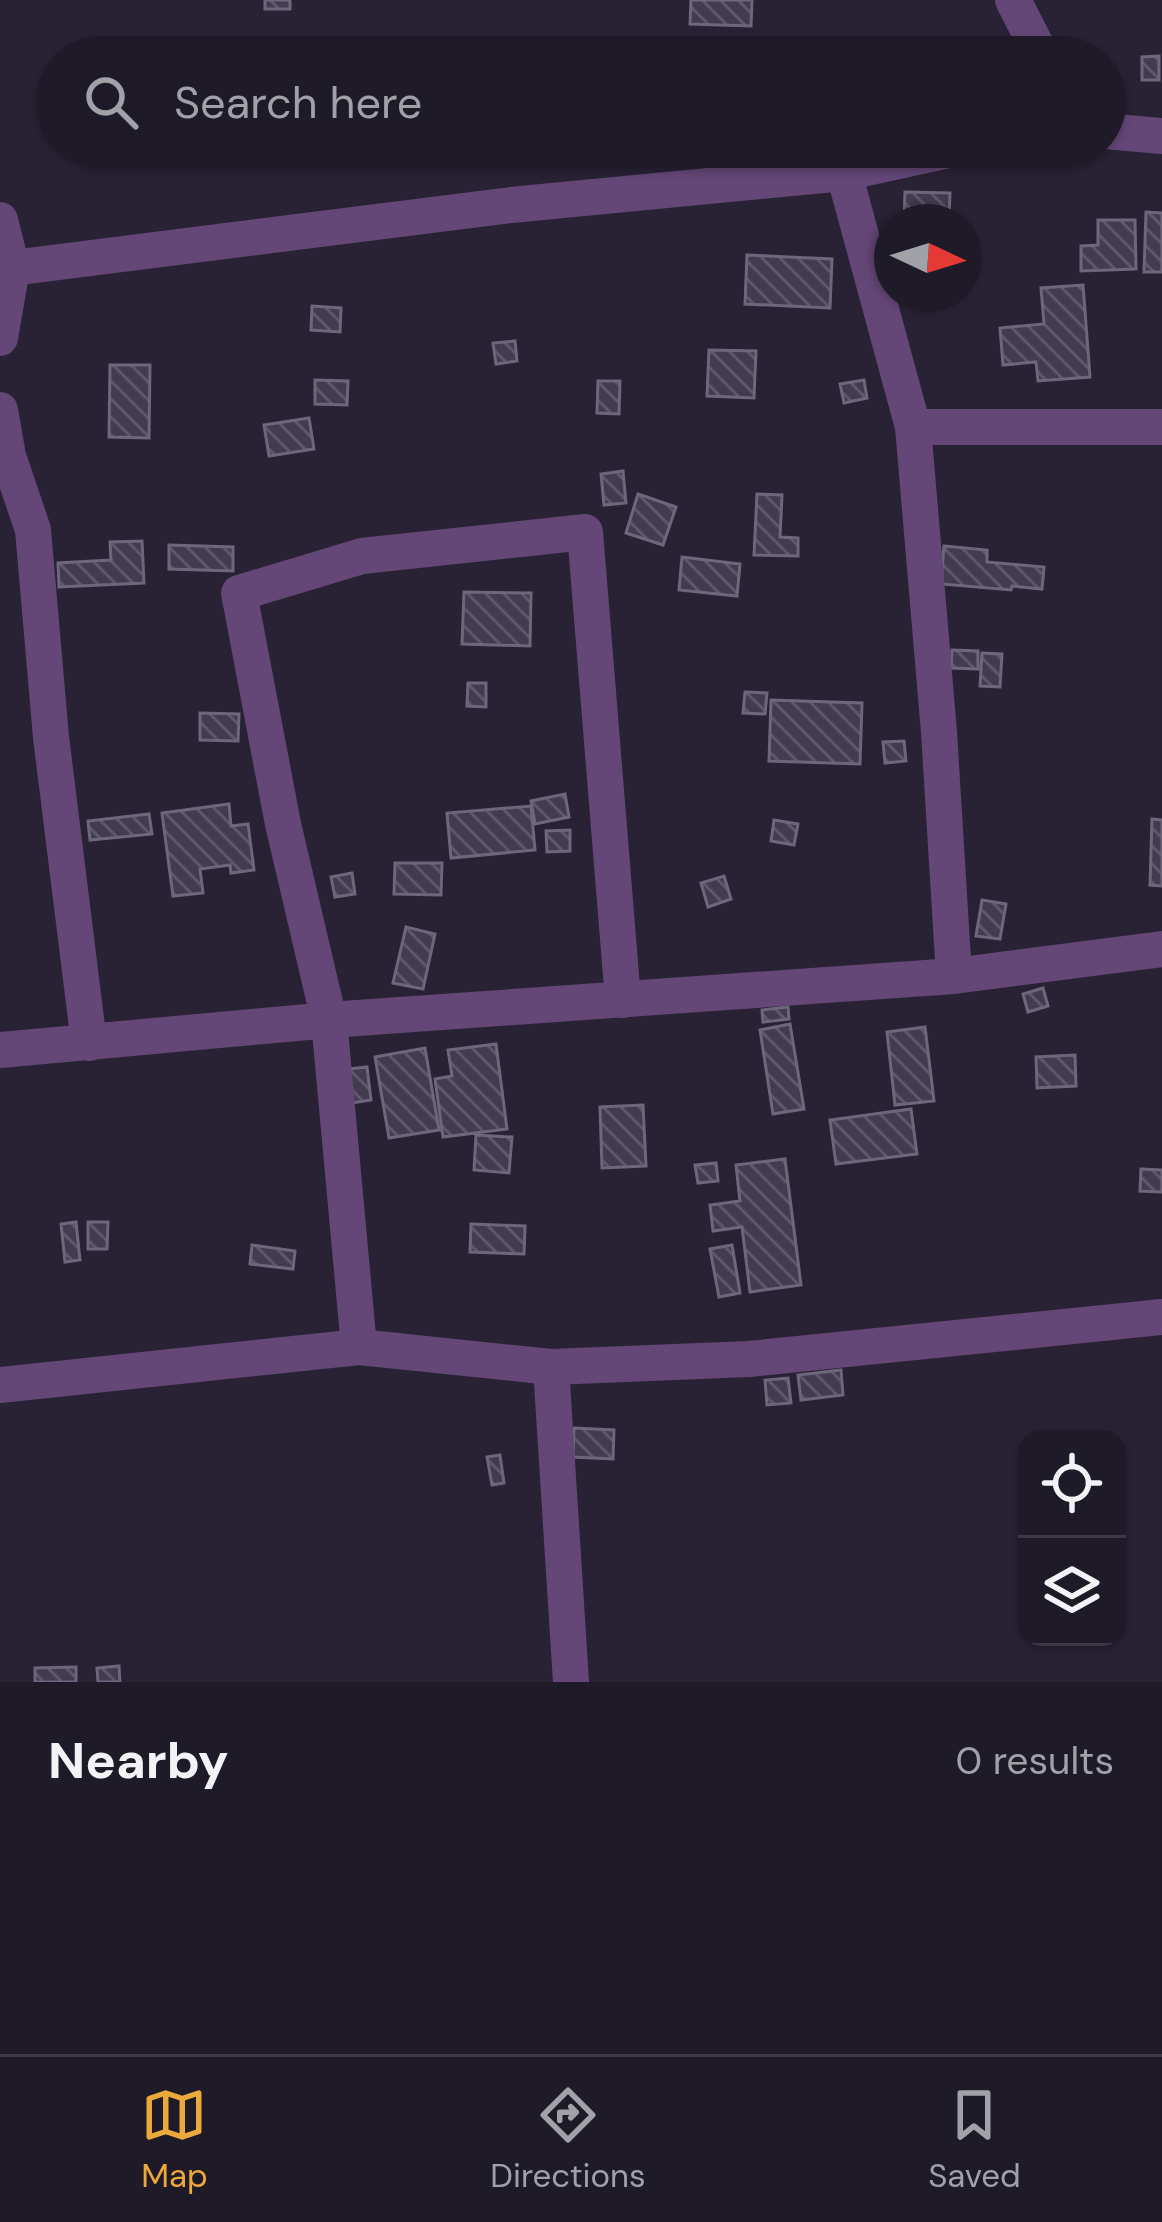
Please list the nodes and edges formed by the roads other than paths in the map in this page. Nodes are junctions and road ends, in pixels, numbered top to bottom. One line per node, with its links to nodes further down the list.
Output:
1 (1013, 0): 2 (street)
2 (1031, 36)
3 (1126, 133): 4 (street)
4 (1162, 136)
5 (863, 168): 6 (street)
6 (844, 172): 8 (street); 11 (street)
7 (0, 220): 8 (street)
8 (12, 268): 9 (street)
9 (0, 338)
10 (0, 410): 17 (street)
11 (913, 427): 12 (street); 14 (street)
12 (1162, 427)
13 (1162, 950): 14 (street)
14 (954, 976): 15 (street)
15 (622, 1000): 16 (street); 16 (street)
16 (329, 1020): 17 (street); 20 (street)
17 (88, 1042): 18 (street)
18 (0, 1050)
19 (1162, 1317): 21 (street)
20 (359, 1347): 21 (street); 22 (street)
21 (551, 1367): 23 (street)
22 (0, 1384)
23 (571, 1682)

